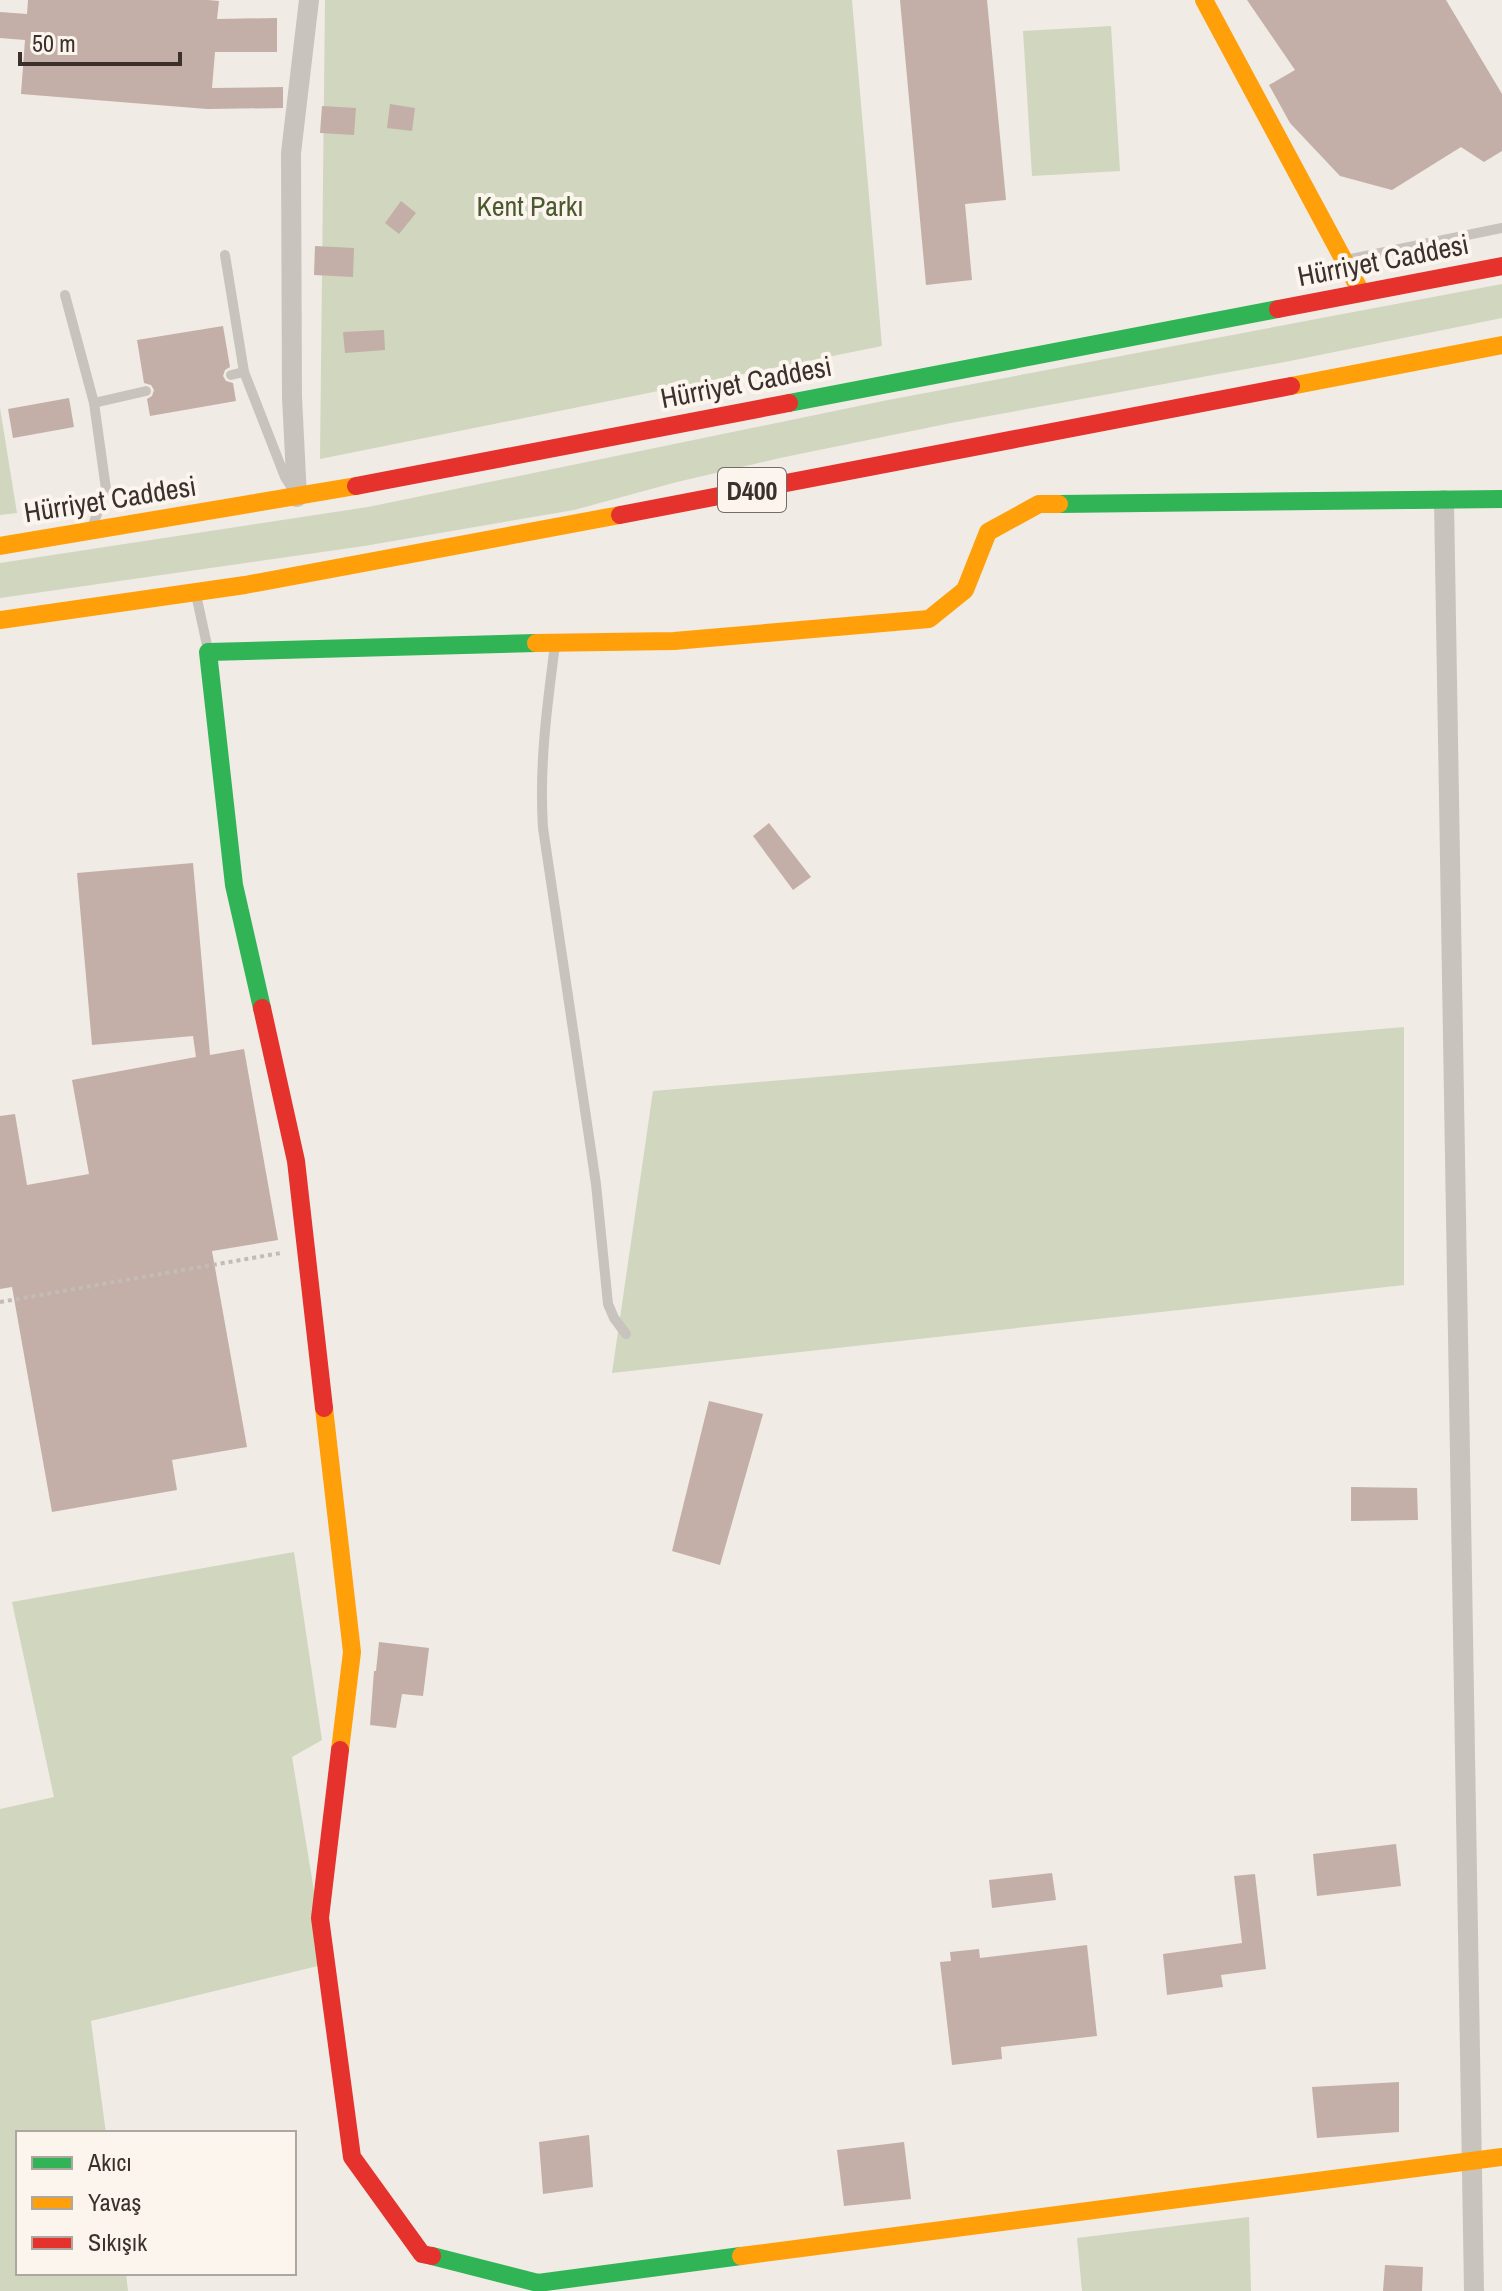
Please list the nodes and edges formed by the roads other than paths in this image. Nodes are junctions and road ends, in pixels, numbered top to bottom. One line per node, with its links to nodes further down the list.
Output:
1 (309, 0): 14 (street)
2 (1204, 0): 5 (main road)
3 (1502, 228): 5 (lane)
4 (225, 255): 10 (lane)
5 (1344, 260): 7 (main road)
6 (1502, 266): 7 (main road, Hürriyet Caddesi)
7 (1361, 292): 14 (main road, Hürriyet Caddesi)
8 (65, 295): 13 (lane)
9 (1502, 345): 19 (main road, D400)
10 (244, 372): 11 (lane); 14 (lane)
11 (231, 375)
12 (146, 391): 13 (lane)
13 (94, 403): 17 (lane)
14 (297, 497): 17 (main road, Hürriyet Caddesi)
15 (1502, 499): 16 (main road)
16 (1444, 500): 21 (main road); 25 (street)
17 (91, 531): 18 (main road, Hürriyet Caddesi)
18 (0, 546)
19 (195, 593): 20 (main road, D400); 22 (lane)
20 (0, 620)
21 (555, 643): 22 (main road); 23 (lane)
22 (208, 652): 25 (main road)
23 (626, 1334)
24 (1502, 2157): 25 (main road)
25 (1473, 2160): 26 (street)
26 (1474, 2291)

